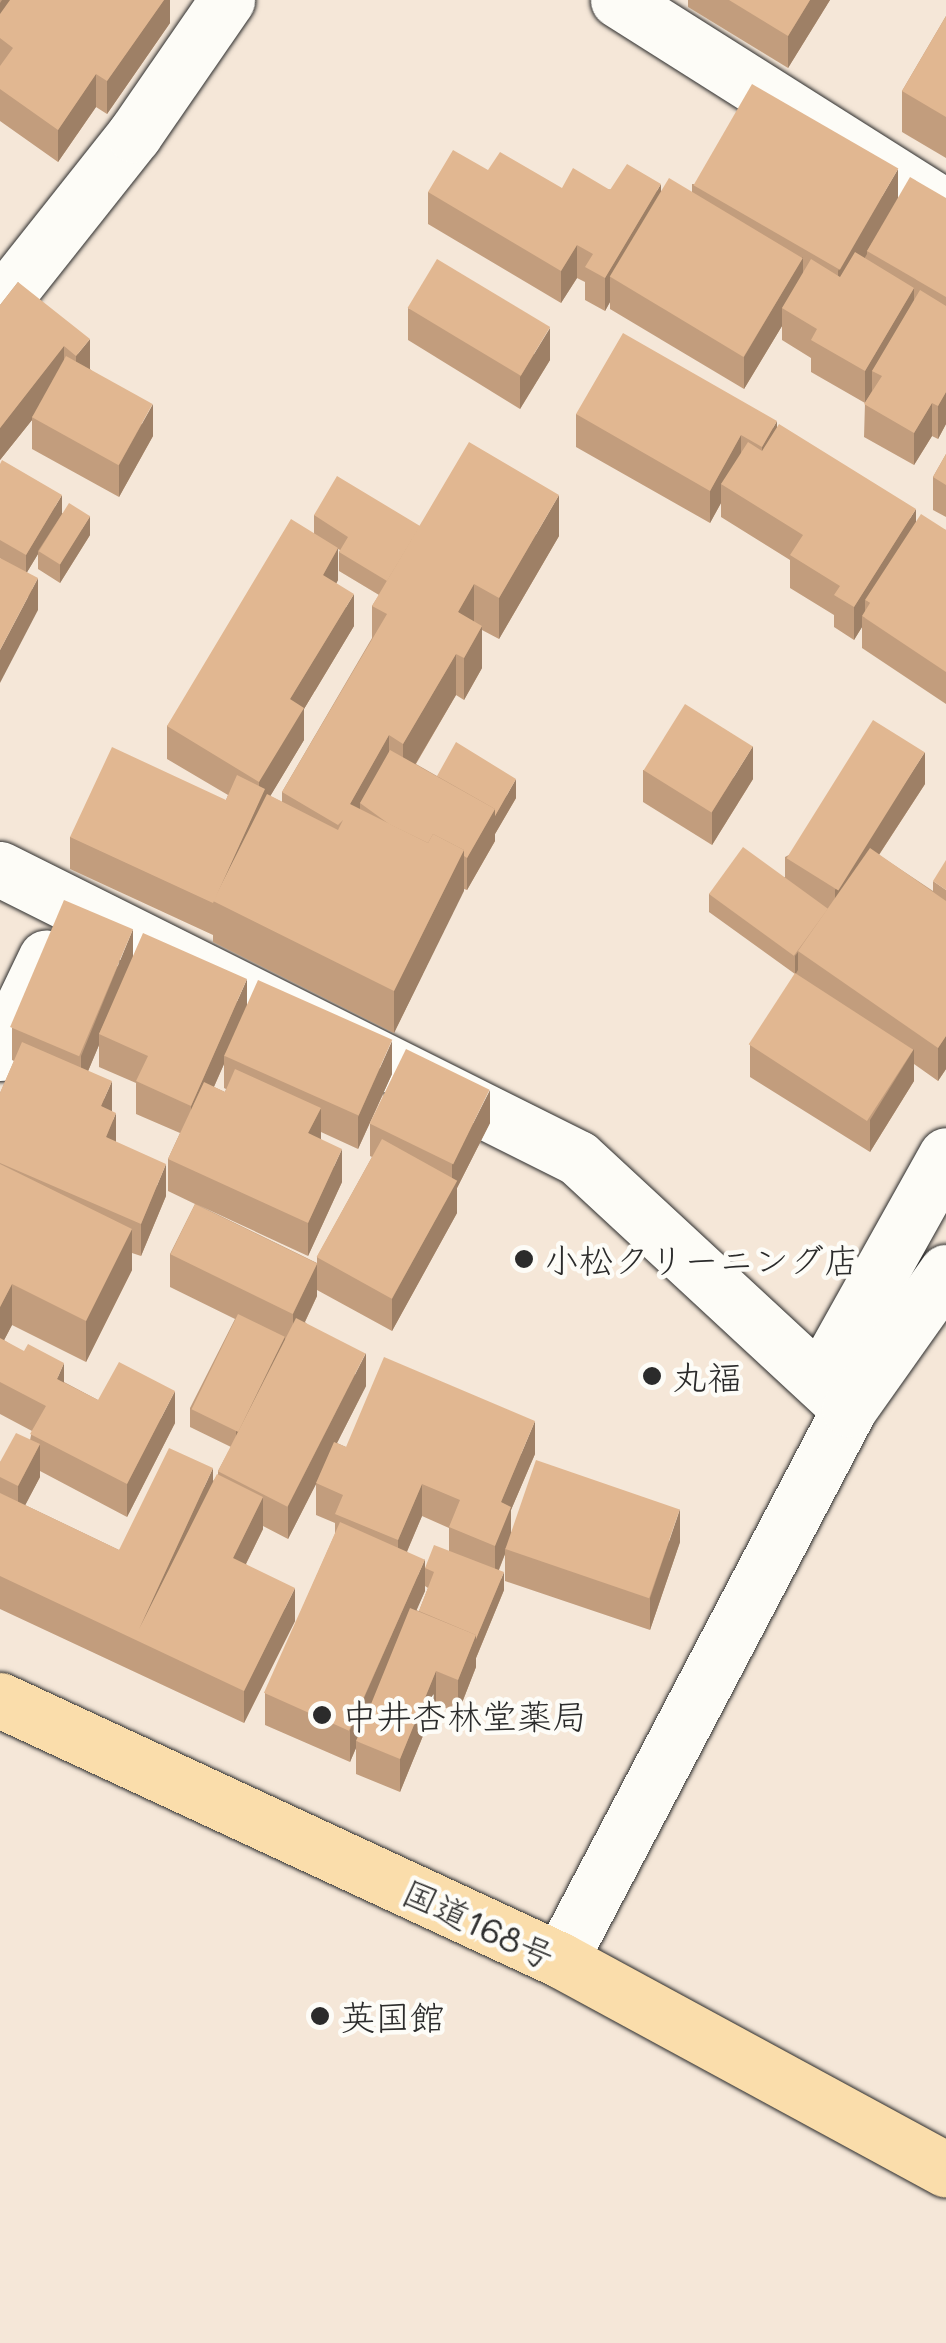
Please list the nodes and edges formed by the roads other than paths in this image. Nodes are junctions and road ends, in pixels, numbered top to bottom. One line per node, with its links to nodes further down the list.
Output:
1 (227, 0): 4 (street)
2 (618, 0): 3 (street)
3 (946, 208)
4 (0, 304)
5 (0, 869): 6 (street)
6 (72, 900): 7 (street); 10 (street)
7 (0, 1054)
8 (946, 1156): 10 (street)
9 (946, 1272): 10 (street)
10 (836, 1393): 12 (street)
11 (0, 1700): 12 (highway, 国道168号)
12 (560, 1960): 13 (highway, 国道168号)
13 (946, 2170)

